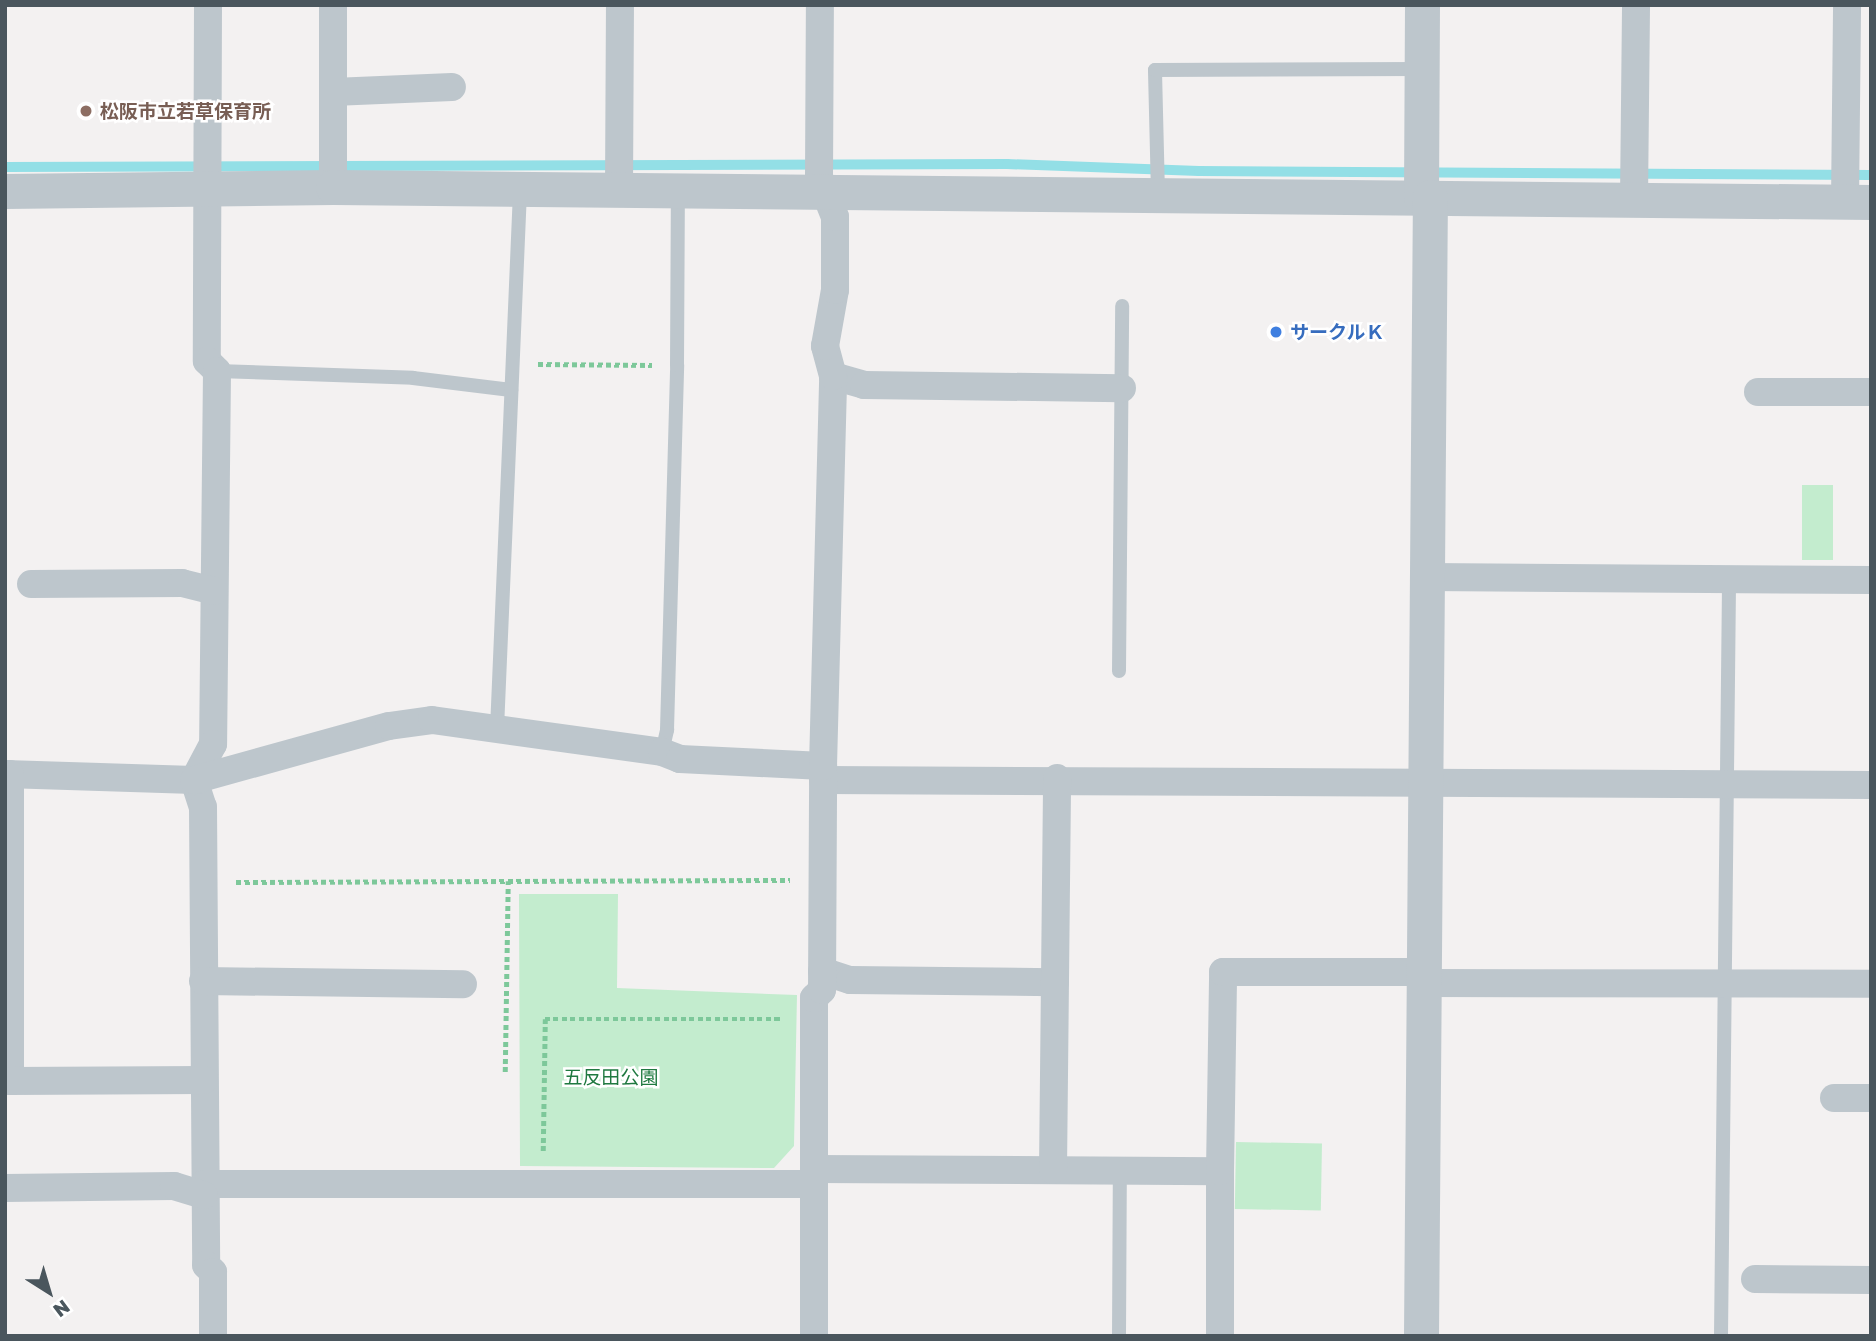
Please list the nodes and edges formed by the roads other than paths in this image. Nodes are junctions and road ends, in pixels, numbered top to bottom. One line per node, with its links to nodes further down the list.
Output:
1 (208, 5): 13 (street)
2 (333, 5): 10 (street)
3 (620, 5): 16 (street)
4 (820, 5): 12 (street)
5 (1422, 5): 8 (street)
6 (1636, 5): 14 (street)
7 (1847, 5): 18 (street)
8 (1422, 69): 15 (street); 17 (lane)
9 (452, 87): 10 (street)
10 (333, 92): 11 (street)
11 (332, 174): 13 (street); 21 (street)
12 (820, 174): 17 (street); 19 (street); 24 (street)
13 (206, 176): 20 (street); 23 (street)
14 (1634, 181): 15 (street); 18 (street)
15 (1423, 183): 17 (street); 29 (street)
16 (619, 186): 19 (street); 21 (street)
17 (1158, 188)
18 (1852, 189)
19 (678, 190): 36 (lane)
20 (5, 191)
21 (520, 191): 26 (lane)
22 (1122, 306): 25 (lane)
23 (217, 371): 26 (lane); 33 (street)
24 (833, 376): 25 (street); 37 (street)
25 (1122, 388): 34 (lane)
26 (511, 390): 35 (lane)
27 (1758, 392): 28 (street)
28 (1871, 392)
29 (1428, 577): 30 (street); 41 (street)
30 (1728, 579): 31 (street); 42 (lane)
31 (1871, 580)
32 (31, 584): 33 (street)
33 (214, 591): 40 (street)
34 (1119, 671)
35 (497, 729): 36 (street); 40 (street)
36 (662, 752): 37 (street)
37 (823, 773): 39 (street); 44 (street)
38 (8, 774): 40 (street); 51 (street)
39 (1057, 778): 41 (street); 47 (street)
40 (194, 780): 46 (street)
41 (1428, 783): 42 (street); 45 (street)
42 (1727, 784): 43 (street); 48 (lane)
43 (1871, 785)
44 (822, 971): 47 (street); 57 (street)
45 (1426, 977): 48 (street); 56 (street); 66 (street)
46 (203, 981): 49 (street); 51 (street)
47 (1055, 982): 54 (street)
48 (1725, 982): 50 (street); 67 (lane)
49 (463, 984)
50 (1871, 984)
51 (204, 1080): 59 (street)
52 (1834, 1098): 53 (street)
53 (1871, 1098)
54 (1053, 1170): 55 (street); 57 (street)
55 (1120, 1170): 56 (street); 64 (lane)
56 (1220, 1171): 65 (street)
57 (814, 1176): 59 (street); 63 (street)
58 (5, 1188): 59 (street)
59 (204, 1189): 62 (street)
60 (1755, 1279): 61 (street)
61 (1871, 1280)
62 (213, 1336)
63 (814, 1336)
64 (1119, 1336)
65 (1220, 1336)
66 (1421, 1336)
67 (1721, 1336)

